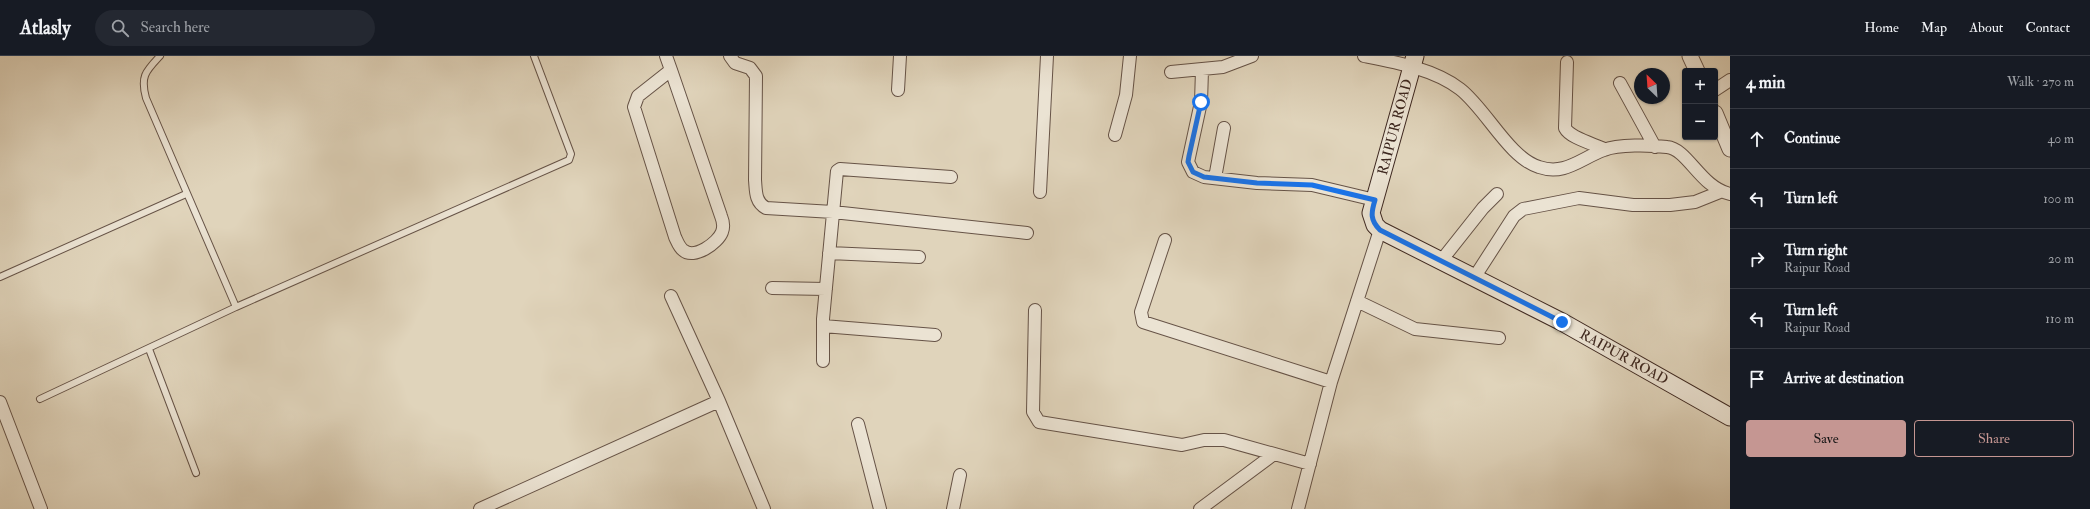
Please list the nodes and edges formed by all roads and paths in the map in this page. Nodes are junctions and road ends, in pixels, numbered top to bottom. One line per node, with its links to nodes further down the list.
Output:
1 (160, 56): 31 (lane)
2 (534, 56): 47 (lane)
3 (666, 56): 14 (street)
4 (730, 56): 34 (street)
5 (900, 56): 20 (street)
6 (1047, 56): 29 (street)
7 (1130, 56): 23 (street)
8 (1252, 56): 15 (street)
9 (1364, 56): 11 (street)
10 (1690, 56): 13 (street)
11 (1413, 62): 26 (street); 33 (main road, RAIPUR ROAD)
12 (1567, 62): 26 (street)
13 (1696, 68)
14 (671, 70): 14 (street)
15 (1202, 70): 16 (street); 28 (street)
16 (1172, 72)
17 (1730, 80): 19 (street)
18 (1620, 83): 24 (street)
19 (1718, 88)
20 (898, 90)
21 (1718, 120): 25 (street)
22 (1224, 128): 28 (street)
23 (1115, 135)
24 (1655, 146): 26 (street); 30 (street)
25 (1730, 148)
26 (1604, 149)
27 (951, 177): 34 (street)
28 (1215, 178): 33 (street)
29 (1040, 192)
30 (1725, 193): 42 (street)
31 (186, 194): 41 (lane); 47 (lane)
32 (1497, 194): 40 (street)
33 (1375, 200): 35 (main road, RAIPUR ROAD)
34 (833, 212): 36 (street); 38 (street)
35 (1380, 230): 40 (main road, RAIPUR ROAD); 46 (street)
36 (1027, 233)
37 (1164, 240): 54 (street)
38 (829, 253): 39 (street); 44 (street)
39 (919, 257)
40 (1441, 261): 42 (main road, RAIPUR ROAD)
41 (0, 277)
42 (1474, 278): 58 (main road, RAIPUR ROAD)
43 (772, 288): 44 (street)
44 (826, 289): 49 (street)
45 (671, 296): 56 (street)
46 (1357, 301): 51 (street); 54 (street)
47 (236, 307): 52 (lane)
48 (1035, 310): 60 (street)
49 (823, 326): 50 (street); 53 (street)
50 (935, 336)
51 (1499, 338)
52 (149, 349): 55 (lane); 62 (lane)
53 (823, 361)
54 (1331, 382): 61 (street)
55 (40, 399)
56 (719, 401): 65 (street); 66 (street)
57 (0, 402): 64 (street)
58 (1730, 417)
59 (858, 424): 67 (street)
60 (1274, 454): 61 (street); 69 (street)
61 (1310, 464): 70 (street)
62 (196, 473)
63 (960, 475): 68 (street)
64 (41, 509)
65 (480, 509)
66 (764, 509)
67 (880, 509)
68 (953, 509)
69 (1200, 509)
70 (1298, 509)

